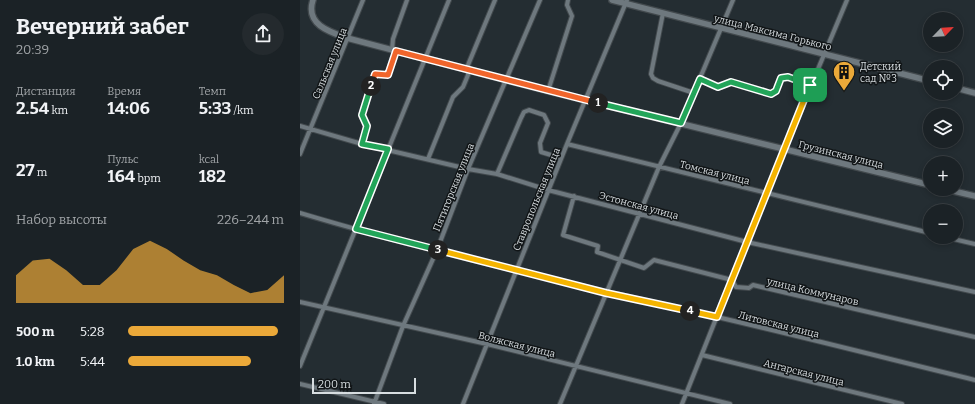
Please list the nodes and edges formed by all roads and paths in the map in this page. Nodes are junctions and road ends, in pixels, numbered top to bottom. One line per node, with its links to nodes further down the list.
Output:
1 (313, 0): 14 (main road, Грузинская улица)
2 (363, 0): 14 (street, Сальская улица)
3 (406, 0): 15 (street)
4 (449, 0): 17 (street)
5 (495, 0): 18 (street)
6 (540, 0): 21 (street, Пятигорская улица)
7 (568, 0): 24 (street)
8 (612, 0): 11 (main road, улица Максима Горького)
9 (733, 0): 13 (street)
10 (847, 0): 16 (street)
11 (626, 2): 12 (main road, улица Максима Горького); 27 (street, Ставропольская улица)
12 (663, 13): 13 (main road, улица Максима Горького); 25 (street)
13 (721, 28): 16 (main road, улица Максима Горького); 19 (street)
14 (347, 38): 15 (main road, Грузинская улица); 30 (street, Сальская улица)
15 (394, 51): 17 (main road, Грузинская улица); 31 (street)
16 (823, 54): 20 (main road, улица Максима Горького); 22 (street)
17 (425, 60): 18 (main road, Грузинская улица); 33 (street)
18 (468, 71): 21 (main road, Грузинская улица); 37 (street)
19 (700, 79): 22 (street); 25 (street)
20 (923, 79)
21 (506, 81): 24 (main road, Грузинская улица); 39 (street, Пятигорская улица)
22 (810, 85): 34 (street)
23 (963, 90): 26 (main road)
24 (548, 91): 27 (main road, Грузинская улица)
25 (694, 93): 28 (street)
26 (975, 93)
27 (585, 100): 28 (main road, Грузинская улица); 32 (street, Ставропольская улица)
28 (681, 123): 34 (main road, Грузинская улица); 38 (street)
29 (300, 126): 30 (street, Эстонская улица)
30 (310, 130): 31 (street, Эстонская улица); 35 (street, Сальская улица)
31 (362, 144): 33 (street, Эстонская улица)
32 (566, 144): 36 (street, Ставропольская улица); 38 (street, Томская улица)
33 (388, 149): 37 (street, Эстонская улица); 49 (street)
34 (784, 149): 41 (main road, Грузинская улица); 43 (street)
35 (300, 154)
36 (561, 158): 40 (street); 42 (street, Ставропольская улица)
37 (428, 159): 39 (street, Эстонская улица)
38 (659, 167): 43 (street, Томская улица); 48 (street)
39 (468, 169): 40 (street, Эстонская улица); 54 (street, Пятигорская улица)
40 (497, 174): 42 (street, Эстонская улица)
41 (923, 183)
42 (548, 190): 45 (street, Эстонская улица); 56 (street, Ставропольская улица)
43 (766, 193): 50 (street, Томская улица); 52 (street)
44 (963, 193): 46 (main road)
45 (574, 196): 48 (street, Эстонская улица); 55 (street, улица Коммунаров)
46 (975, 196)
47 (300, 213): 49 (street, Литовская улица)
48 (640, 213): 52 (street, Эстонская улица); 55 (street)
49 (356, 229): 54 (street, Литовская улица); 61 (street)
50 (923, 231)
51 (963, 241): 53 (street)
52 (747, 242): 57 (street); 58 (street, Эстонская улица)
53 (975, 244)
54 (437, 250): 56 (street, Литовская улица); 63 (street, Пятигорская улица)
55 (621, 259): 57 (street, улица Коммунаров); 59 (street)
56 (516, 270): 59 (street, Литовская улица); 65 (street, Ставропольская улица)
57 (732, 280): 62 (street); 64 (street, улица Коммунаров)
58 (975, 292)
59 (606, 293): 62 (street, Литовская улица); 68 (street)
60 (300, 302): 61 (street, Волжская улица)
61 (324, 307): 63 (street, Волжская улица); 67 (street)
62 (717, 317): 66 (street); 69 (street, Литовская улица)
63 (404, 326): 65 (street, Волжская улица); 72 (street, Пятигорская улица)
64 (975, 337)
65 (487, 344): 68 (street, Волжская улица); 74 (street, Ставропольская улица)
66 (702, 356): 71 (street); 78 (street, Ангарская улица)
67 (300, 366)
68 (576, 366): 71 (street, Волжская улица); 75 (street)
69 (975, 380)
70 (300, 384): 72 (street)
71 (686, 394): 76 (street); 77 (street, Волжская улица)
72 (374, 403): 73 (street)
73 (384, 404)
74 (463, 404)
75 (560, 404)
76 (682, 404)
77 (730, 404)
78 (902, 404)

